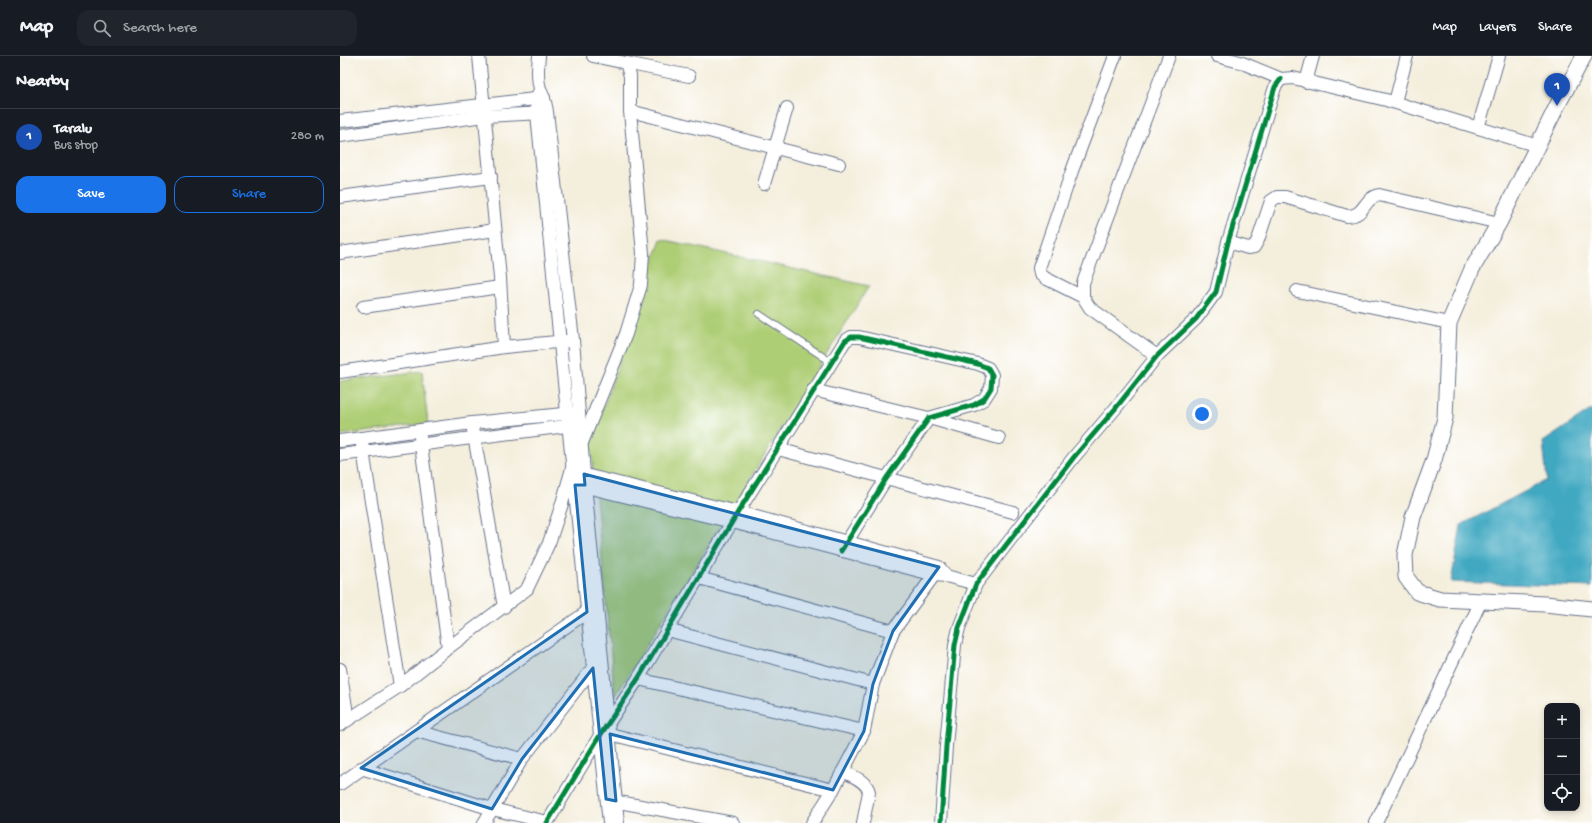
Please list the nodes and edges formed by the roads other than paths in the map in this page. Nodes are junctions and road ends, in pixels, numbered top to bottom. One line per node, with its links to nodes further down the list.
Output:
1 (479, 56): 19 (street)
2 (539, 56): 16 (street)
3 (593, 56): 12 (street)
4 (1115, 56): 37 (street)
5 (1169, 56): 37 (street)
6 (1217, 56): 11 (street)
7 (1313, 56): 15 (street)
8 (1407, 56): 17 (street)
9 (1499, 56): 23 (street)
10 (1584, 56): 25 (street)
11 (1240, 59): 14 (street)
12 (626, 63): 13 (street); 20 (street)
13 (689, 76)
14 (1281, 79): 15 (street); 33 (street)
15 (1306, 82): 17 (street)
16 (540, 96): 19 (street); 21 (street)
17 (1395, 102): 23 (street)
18 (787, 108): 26 (street)
19 (484, 110): 21 (street); 22 (street); 24 (street); 28 (street)
20 (630, 111): 26 (street); 56 (street)
21 (542, 113): 41 (street); 42 (street)
22 (340, 121)
23 (1478, 128): 25 (street)
24 (340, 136)
25 (1538, 146): 31 (street)
26 (775, 148): 27 (street); 29 (street)
27 (839, 164)
28 (491, 177): 30 (street); 32 (street)
29 (764, 184)
30 (340, 198)
31 (1499, 224): 33 (street); 40 (street)
32 (495, 230): 34 (street); 35 (street)
33 (1228, 242): 44 (street)
34 (340, 253)
35 (500, 287): 38 (street); 43 (street)
36 (1297, 291): 40 (street)
37 (1083, 298): 44 (street)
38 (362, 307)
39 (759, 314): 45 (lane)
40 (1449, 323): 69 (street)
41 (573, 340): 42 (street); 49 (street)
42 (560, 342): 43 (street); 49 (street)
43 (504, 347): 46 (street)
44 (1157, 356): 68 (street)
45 (831, 362): 47 (street); 48 (street)
46 (340, 372)
47 (813, 390): 48 (street); 58 (street)
48 (929, 418): 54 (street); 62 (street)
49 (573, 419): 50 (street); 53 (street); 56 (street); 61 (street)
50 (472, 423): 51 (street); 53 (street)
51 (419, 430): 52 (street); 57 (street)
52 (361, 438): 55 (street); 59 (street)
53 (474, 438): 57 (street); 70 (street)
54 (999, 438)
55 (340, 441)
56 (582, 442): 61 (street)
57 (421, 445): 59 (street); 75 (street)
58 (778, 449): 62 (street); 64 (street)
59 (363, 452): 60 (street); 80 (street)
60 (340, 455)
61 (578, 476): 64 (street); 70 (street); 72 (street); 84 (street)
62 (886, 478): 63 (street); 65 (street)
63 (1013, 512)
64 (735, 517): 65 (street); 67 (street)
65 (843, 546): 66 (street)
66 (940, 573): 68 (street); 74 (street)
67 (699, 578): 73 (street); 74 (street)
68 (976, 584): 99 (street)
69 (1481, 601): 71 (street); 100 (street)
70 (504, 607): 75 (street)
71 (1592, 609)
72 (587, 612): 76 (street); 82 (street)
73 (667, 630): 78 (street); 79 (street)
74 (893, 631): 79 (street)
75 (448, 648): 80 (street)
76 (593, 668): 84 (street); 85 (street)
77 (340, 669): 81 (street)
78 (638, 680): 83 (street); 84 (street)
79 (873, 684): 83 (street)
80 (400, 686): 81 (street)
81 (344, 723)
82 (416, 731): 85 (street); 86 (street)
83 (864, 731): 87 (street)
84 (606, 732): 89 (street); 90 (street); 93 (street)
85 (522, 759): 91 (street)
86 (361, 768): 88 (street); 91 (street)
87 (843, 771): 89 (street); 98 (street)
88 (340, 784)
89 (833, 790): 97 (street)
90 (611, 800): 94 (street); 95 (street); 96 (street)
91 (492, 808): 92 (street); 93 (street)
92 (484, 823)
93 (547, 823)
94 (609, 823)
95 (618, 823)
96 (733, 823)
97 (812, 823)
98 (863, 823)
99 (941, 823)
100 (1376, 823)

